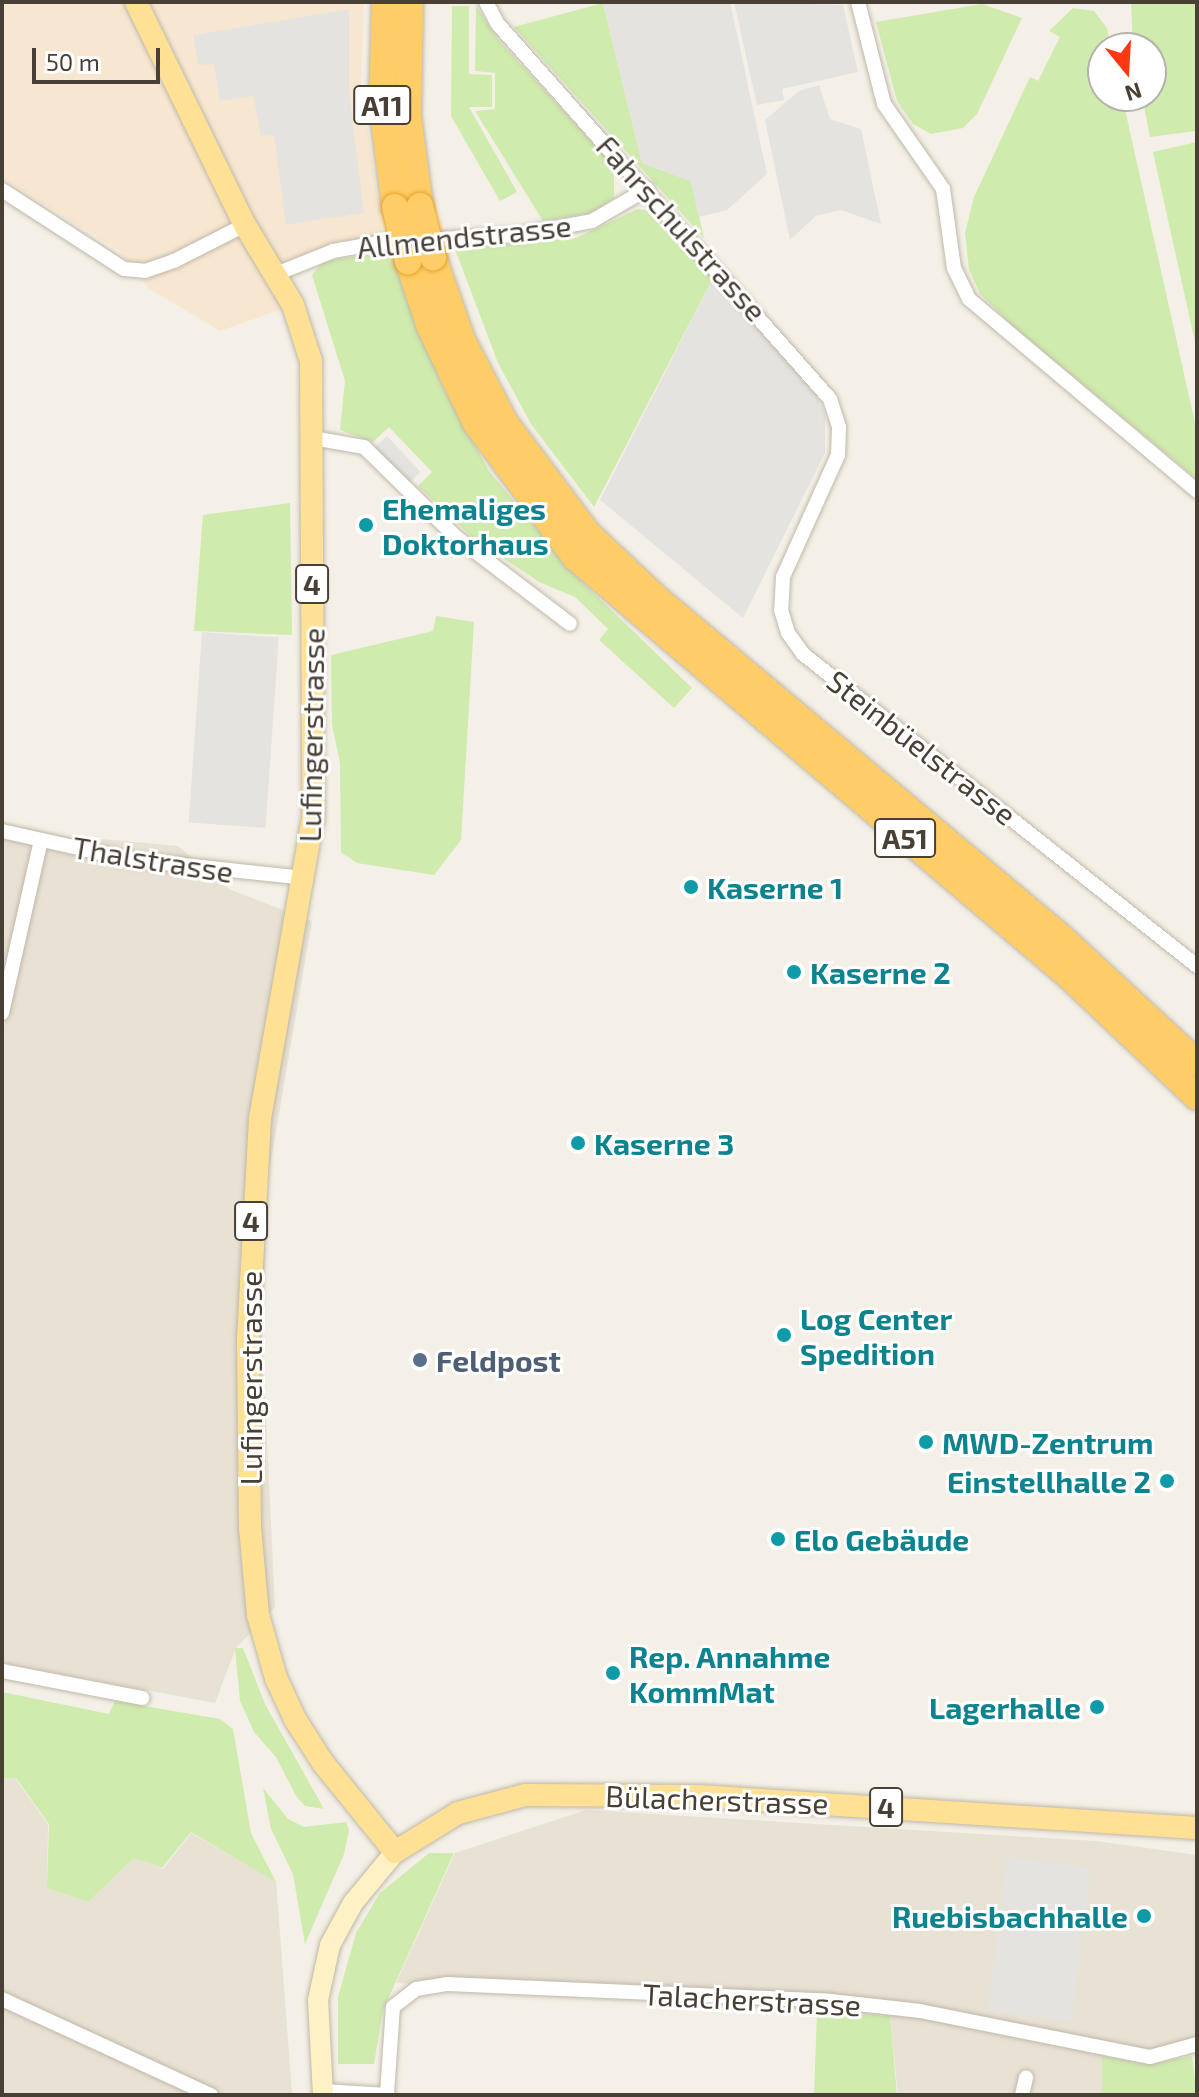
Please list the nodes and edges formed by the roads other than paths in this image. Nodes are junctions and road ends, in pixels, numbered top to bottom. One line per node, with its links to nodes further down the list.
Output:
1 (136, 2): 9 (main road, 4)
2 (385, 2): 8 (highway, A11)
3 (486, 2): 6 (street, Fahrschulstrasse)
4 (858, 2): 14 (street)
5 (411, 9): 8 (highway, A11)
6 (647, 189): 11 (street, Allmendstrasse); 13 (street, Fahrschulstrasse)
7 (2, 190): 9 (street)
8 (408, 206): 10 (highway, A51, bridge)
9 (245, 225): 11 (main road, 4)
10 (420, 259): 21 (highway, A51); 22 (highway, A51)
11 (276, 274): 12 (main road, Lufingerstrasse / 4)
12 (313, 438): 15 (street); 18 (main road, Lufingerstrasse / 4)
13 (832, 470): 19 (street, Steinbüelstrasse)
14 (1197, 491)
15 (570, 624)
16 (2, 831): 17 (street, Thalstrasse)
17 (41, 840): 18 (street, Thalstrasse); 20 (street)
18 (306, 878): 28 (main road, Lufingerstrasse / 4)
19 (1197, 966)
20 (2, 1013)
21 (1143, 1043): 23 (highway, A51); 24 (highway)
22 (1197, 1063)
23 (1197, 1097)
24 (1197, 1116)
25 (2, 1671): 26 (street)
26 (142, 1698)
27 (1197, 1828): 28 (main road, Bülacherstrasse / 4)
28 (395, 1852): 32 (main road)
29 (2, 1999): 33 (street)
30 (1197, 2044): 34 (street, Talacherstrasse)
31 (1026, 2077): 35 (street)
32 (323, 2093): 34 (street)
33 (211, 2095)
34 (388, 2095)
35 (1022, 2095)

